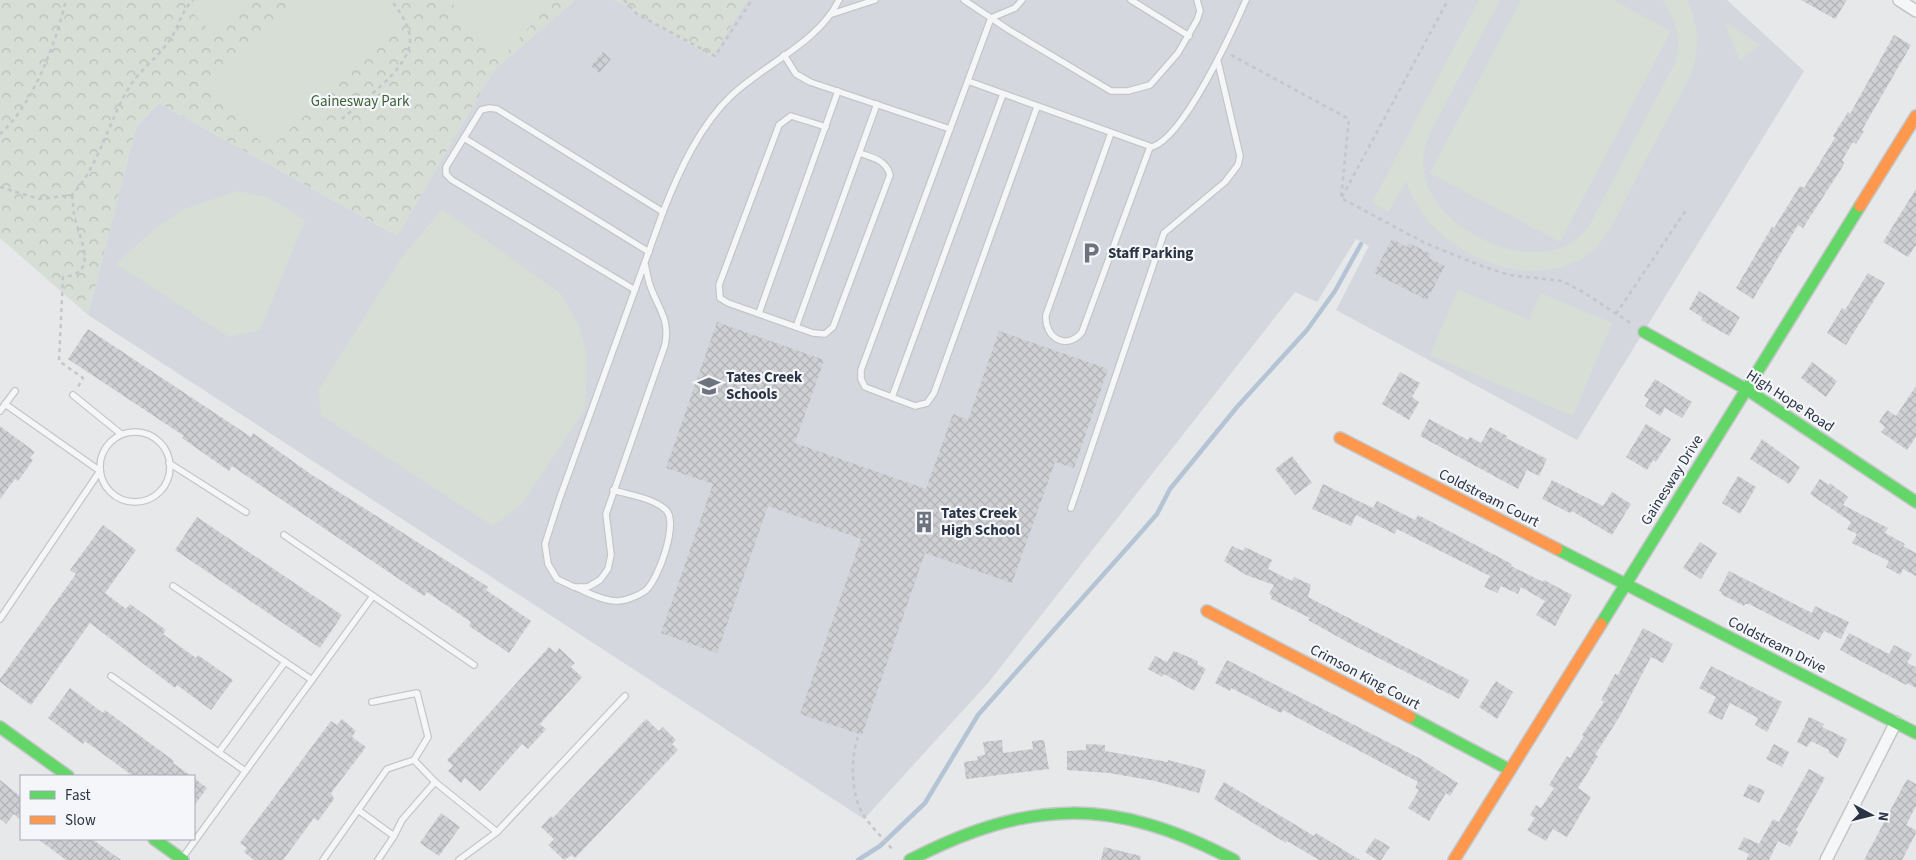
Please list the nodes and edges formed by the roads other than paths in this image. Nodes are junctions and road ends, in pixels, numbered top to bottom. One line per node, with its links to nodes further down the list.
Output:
1 (839, 0): 11 (lane)
2 (875, 0): 11 (lane)
3 (956, 0): 9 (lane)
4 (1022, 0): 12 (lane)
5 (1131, 0): 13 (lane)
6 (1197, 0): 13 (lane)
7 (1246, 0): 15 (lane)
8 (1899, 0): 10 (street)
9 (965, 1): 12 (lane)
10 (1916, 11)
11 (832, 14): 14 (lane)
12 (991, 18): 13 (lane); 16 (lane)
13 (1189, 36)
14 (784, 55): 17 (lane); 28 (lane)
15 (1218, 62): 26 (lane); 47 (lane)
16 (968, 81): 18 (lane); 23 (lane)
17 (838, 91): 19 (lane); 22 (lane)
18 (1003, 94): 20 (lane); 38 (lane)
19 (877, 104): 23 (lane); 27 (lane)
20 (1037, 107): 24 (lane); 38 (lane)
21 (1916, 116): 35 (street, Gainesway Drive)
22 (826, 126): 32 (lane); 32 (lane)
23 (950, 129): 38 (lane)
24 (1111, 134): 26 (lane); 26 (lane)
25 (464, 138): 28 (lane); 29 (lane); 31 (lane)
26 (1150, 147)
27 (860, 153): 33 (lane); 33 (lane)
28 (663, 212): 29 (lane)
29 (649, 252): 30 (lane)
30 (645, 264): 31 (lane); 45 (lane)
31 (635, 290): 52 (lane)
32 (759, 314): 33 (lane)
33 (796, 327)
34 (1644, 332): 35 (street, High Hope Road)
35 (1746, 389): 46 (street, High Hope Road); 50 (street, Gainesway Drive)
36 (15, 391): 39 (lane)
37 (74, 395): 41 (lane)
38 (892, 397)
39 (5, 404): 40 (lane); 44 (lane)
40 (0, 412)
41 (121, 434): 43 (lane); 44 (lane)
42 (1340, 438): 50 (street, Coldstream Court)
43 (169, 463): 44 (lane); 48 (lane)
44 (100, 471): 55 (lane)
45 (613, 490): 52 (lane); 52 (lane)
46 (1916, 502)
47 (1071, 508)
48 (246, 512)
49 (284, 535): 53 (lane)
50 (1624, 585): 62 (street, Coldstream Drive); 67 (street, Gainesway Drive)
51 (173, 586): 56 (lane)
52 (574, 587)
53 (374, 596): 57 (lane); 59 (lane)
54 (1207, 611): 67 (street, Crimson King Court)
55 (0, 619)
56 (285, 662): 59 (lane); 65 (lane)
57 (474, 665)
58 (111, 676): 65 (lane)
59 (312, 680): 68 (lane)
60 (625, 696): 72 (lane)
61 (372, 702): 66 (lane)
62 (1896, 722): 64 (street, Coldstream Drive); 82 (street)
63 (0, 726): 69 (street)
64 (1916, 733)
65 (219, 752): 68 (lane)
66 (414, 760): 70 (lane); 71 (lane)
67 (1510, 770): 81 (street, Gainesway Drive)
68 (245, 772): 75 (lane)
69 (67, 775)
70 (435, 782): 72 (lane); 73 (lane)
71 (358, 810): 73 (lane); 76 (lane)
72 (497, 832): 78 (lane)
73 (394, 836): 77 (lane)
74 (155, 840): 75 (street)
75 (182, 859)
76 (323, 860)
77 (378, 860)
78 (459, 860)
79 (910, 860): 80 (street)
80 (1234, 860)
81 (1454, 860)
82 (1826, 860)

